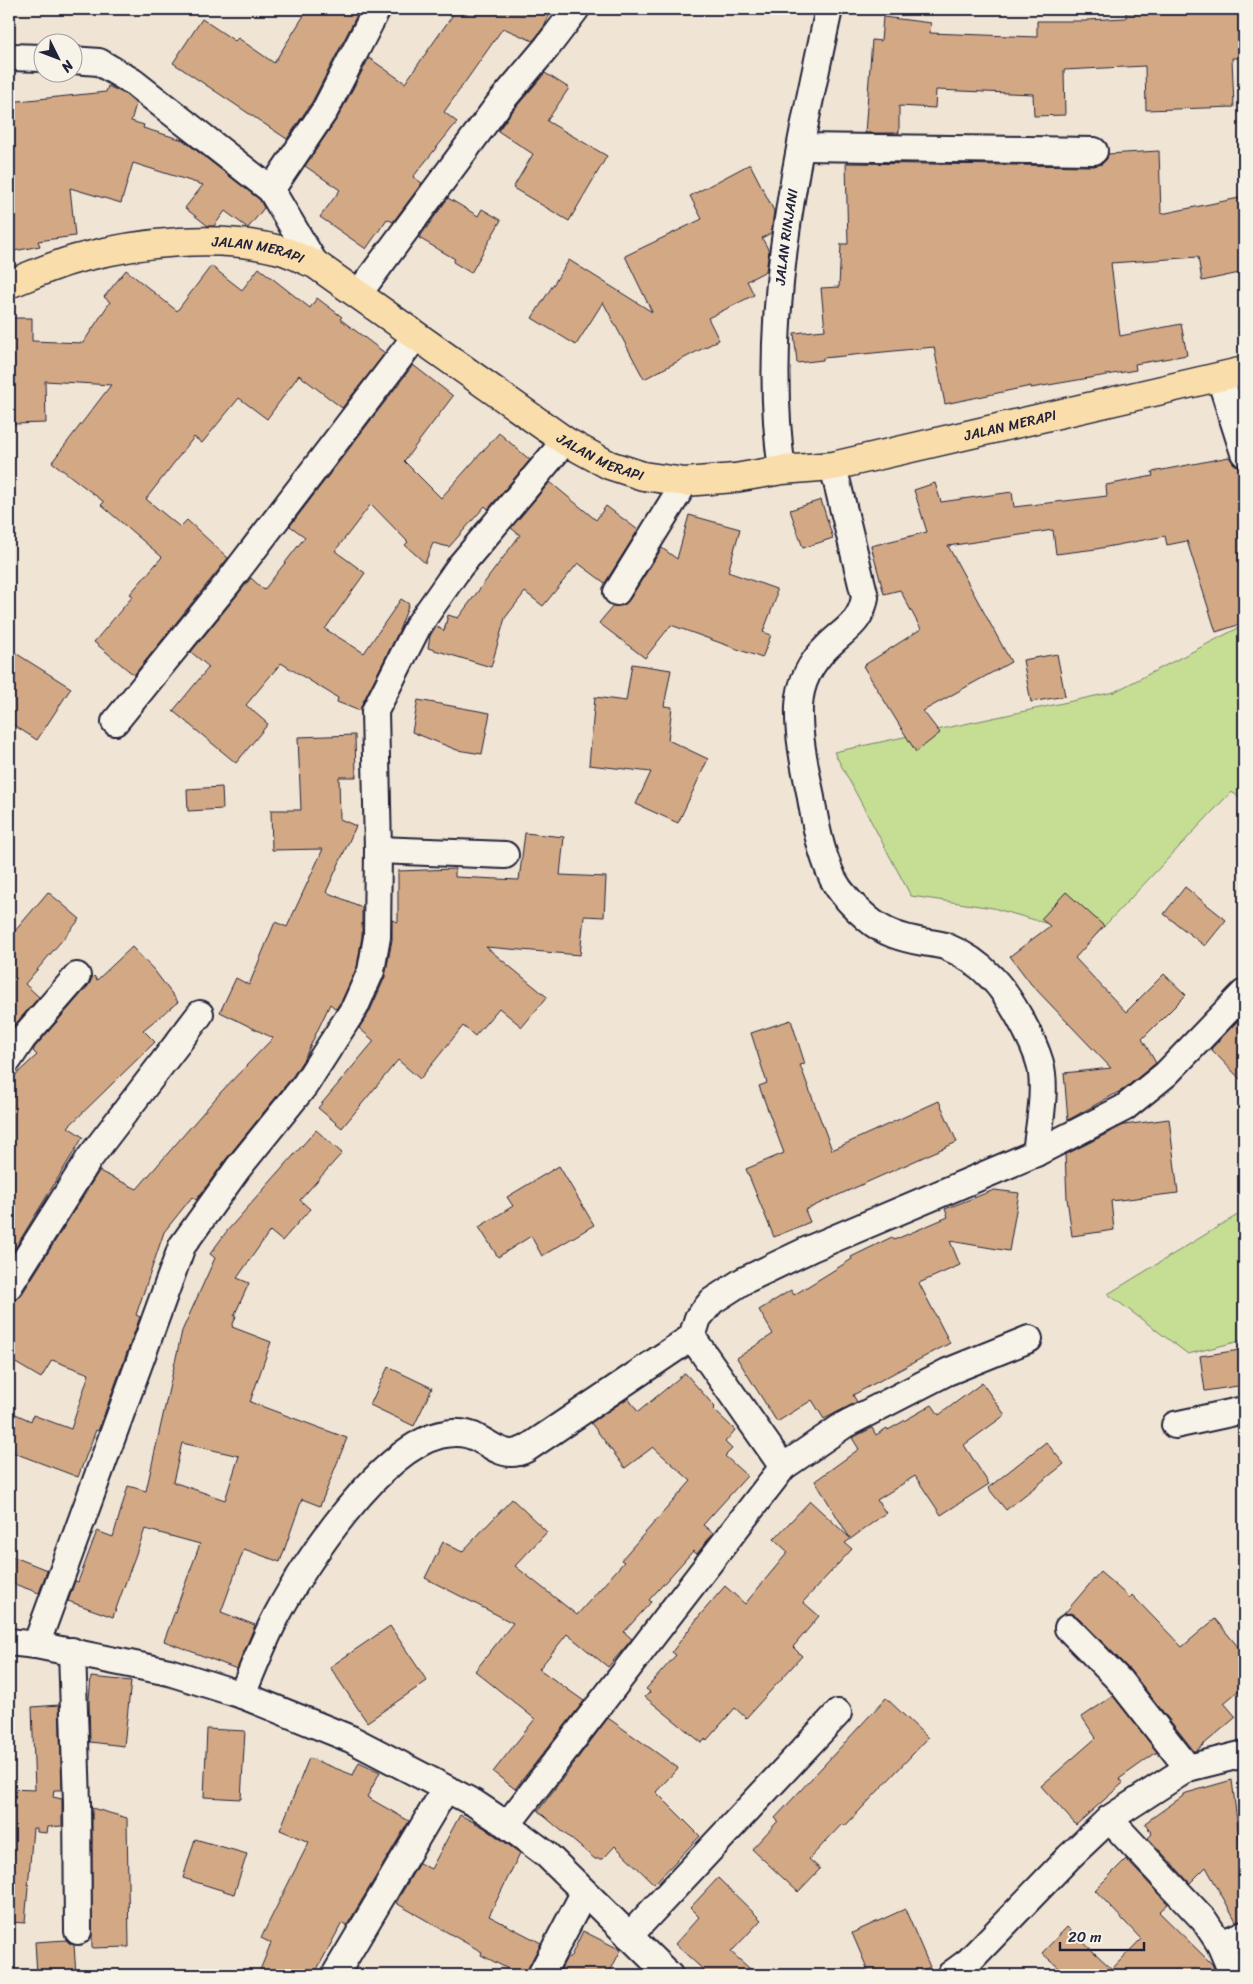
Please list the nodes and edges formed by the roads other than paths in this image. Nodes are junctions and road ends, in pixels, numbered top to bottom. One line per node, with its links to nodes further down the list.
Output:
1 (377, 9): 9 (street)
2 (576, 9): 12 (street)
3 (829, 9): 7 (street, JALAN RINJANI)
4 (9, 57): 5 (street)
5 (32, 58)
6 (82, 61): 9 (street)
7 (801, 147): 8 (street); 18 (street, JALAN RINJANI)
8 (1094, 151)
9 (271, 190): 10 (street)
10 (315, 264): 11 (main road, JALAN MERAPI); 12 (main road, JALAN MERAPI)
11 (9, 284)
12 (359, 293): 13 (main road, JALAN MERAPI)
13 (416, 336): 15 (main road, JALAN MERAPI); 21 (street)
14 (1232, 375): 16 (street); 17 (main road, JALAN MERAPI)
15 (565, 441): 19 (main road, JALAN MERAPI); 22 (street)
16 (1244, 453)
17 (833, 466): 18 (main road, JALAN MERAPI); 28 (street)
18 (782, 470): 19 (main road, JALAN MERAPI)
19 (685, 482): 20 (street)
20 (616, 592)
21 (115, 722)
22 (378, 850): 23 (street); 37 (street)
23 (505, 855)
24 (77, 976): 27 (street)
25 (1244, 993): 28 (street)
26 (200, 1014): 29 (street)
27 (9, 1059)
28 (1036, 1153): 30 (street)
29 (9, 1286)
30 (692, 1336): 34 (street); 39 (street)
31 (1029, 1339): 34 (street)
32 (1244, 1410): 33 (street)
33 (1175, 1425)
34 (783, 1467): 45 (street)
35 (1068, 1628): 42 (street)
36 (9, 1642): 37 (street)
37 (36, 1645): 38 (street)
38 (72, 1652): 39 (street); 47 (street)
39 (242, 1695): 43 (street)
40 (838, 1713): 49 (street)
41 (1244, 1754): 42 (street)
42 (1188, 1768): 44 (street)
43 (445, 1790): 45 (street); 51 (street)
44 (1108, 1819): 50 (street); 54 (street)
45 (507, 1825): 46 (street)
46 (584, 1893): 49 (street); 52 (street)
47 (78, 1930)
48 (1244, 1934): 50 (street)
49 (629, 1936): 53 (street)
50 (1220, 1944): 55 (street)
51 (335, 1975)
52 (541, 1975)
53 (669, 1975)
54 (950, 1975)
55 (1232, 1975)

